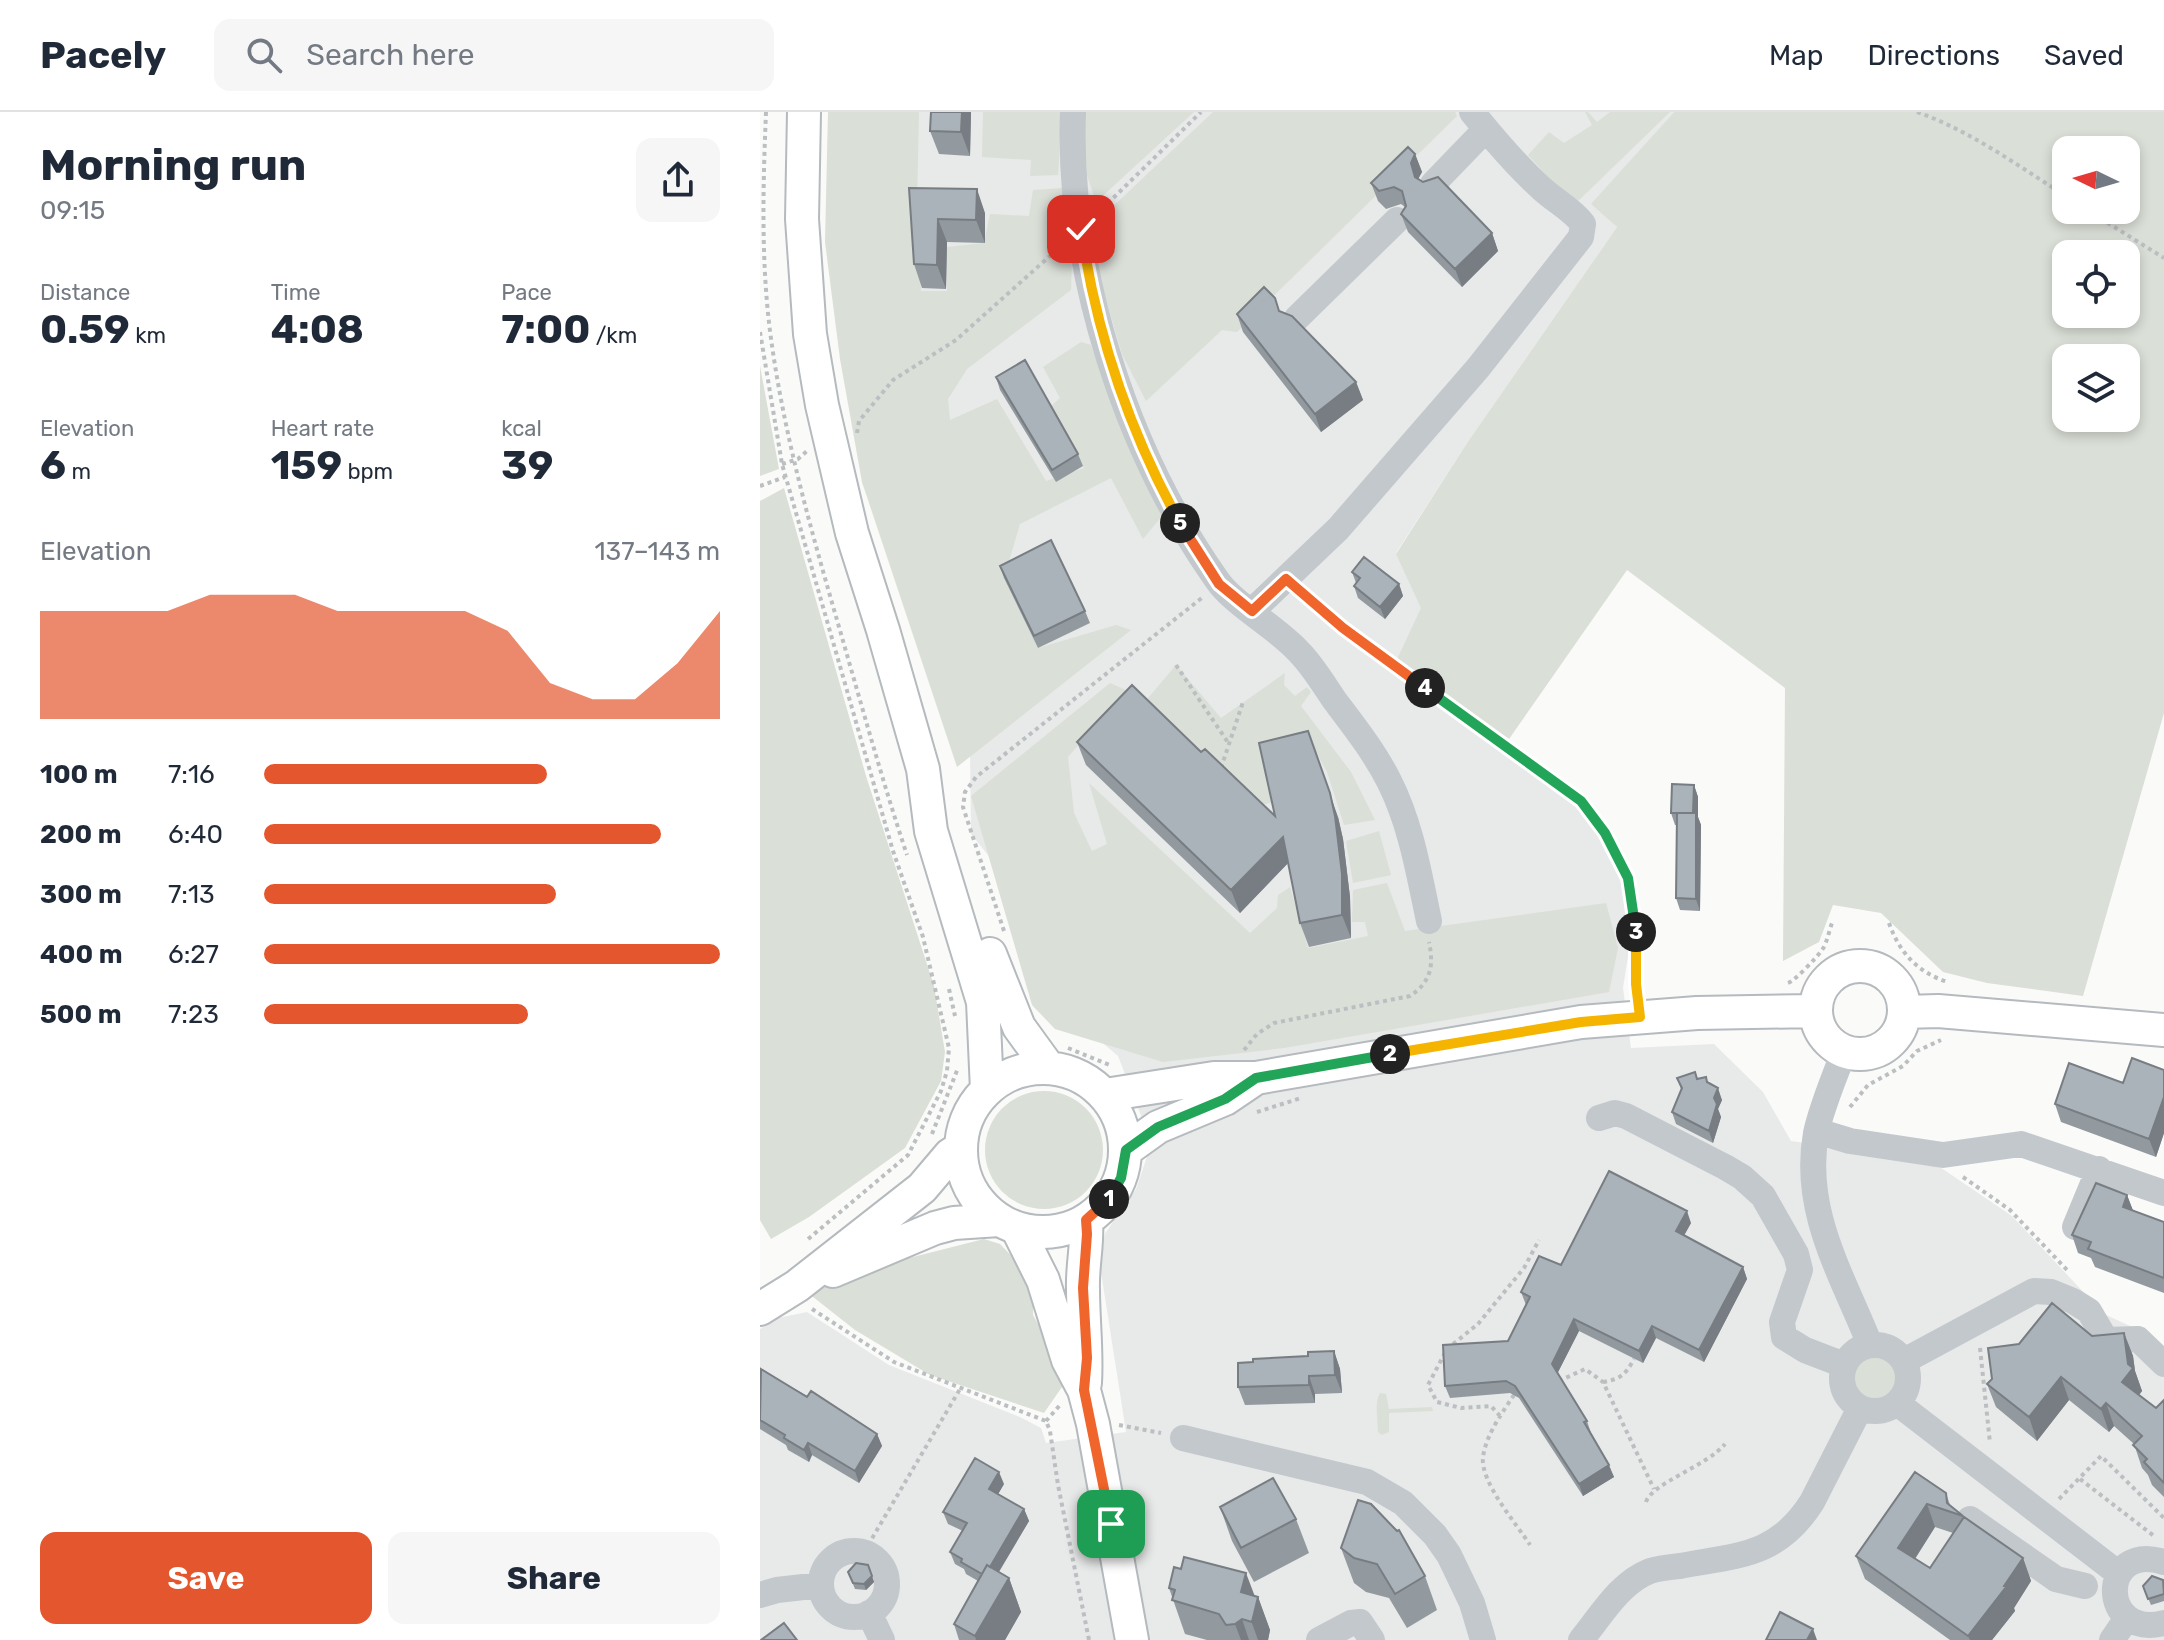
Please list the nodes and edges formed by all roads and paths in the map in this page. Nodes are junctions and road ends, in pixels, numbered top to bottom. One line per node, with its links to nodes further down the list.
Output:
1 (766, 112): 17 (path)
2 (804, 112): 27 (main road)
3 (1073, 112): 22 (street)
4 (1201, 112): 9 (path)
5 (1917, 112): 8 (path)
6 (1479, 121): 7 (street); 21 (street)
7 (1433, 184)
8 (2052, 187)
9 (1096, 214)
10 (1397, 220): 14 (street)
11 (2109, 224): 13 (path)
12 (1065, 243): 16 (path)
13 (2164, 258)
14 (1297, 318)
15 (760, 332): 18 (path)
16 (855, 441)
17 (793, 460): 18 (path); 29 (path)
18 (782, 464): 19 (path)
19 (785, 477): 20 (path); 61 (path)
20 (760, 486)
21 (1286, 579): 23 (street); 39 (path)
22 (1219, 584): 23 (street); 33 (path)
23 (1252, 611): 30 (street)
24 (1176, 665): 26 (path)
25 (1243, 702): 26 (path)
26 (1229, 744): 28 (path)
27 (923, 769): 44 (main road); 48 (main road)
28 (1219, 774)
29 (910, 863)
30 (1429, 921): 45 (path)
31 (1832, 923): 36 (path)
32 (1889, 923): 34 (path)
33 (1006, 936)
34 (1948, 982)
35 (947, 983): 40 (path)
36 (1785, 985)
37 (1815, 1011): 38 (main road); 39 (main road); 43 (main road)
38 (1905, 1012): 41 (main road); 43 (main road)
39 (1640, 1017): 45 (main road)
40 (956, 1022)
41 (2164, 1030)
42 (1943, 1039): 49 (path)
43 (1844, 1052): 51 (street)
44 (1052, 1055): 47 (path); 47 (main road); 48 (main road)
45 (1248, 1067): 47 (main road); 53 (main road)
46 (958, 1068): 52 (path)
47 (1112, 1082): 53 (main road)
48 (987, 1090): 52 (main road)
49 (1847, 1111)
50 (1599, 1118): 70 (street)
51 (1817, 1131): 54 (street); 66 (street)
52 (946, 1143): 58 (main road); 63 (main road)
53 (1126, 1150): 57 (main road)
54 (1943, 1155): 55 (street); 62 (path)
55 (2099, 1169): 56 (street); 59 (street)
56 (2164, 1193)
57 (1086, 1220): 58 (main road); 75 (main road)
58 (1008, 1224): 63 (main road); 75 (main road)
59 (2075, 1227)
60 (1539, 1240): 78 (path)
61 (802, 1245)
62 (2073, 1276)
63 (803, 1297): 64 (main road); 73 (path)
64 (760, 1309)
65 (1977, 1322): 68 (street); 69 (street); 82 (path)
66 (1870, 1345): 68 (street); 70 (street)
67 (1634, 1359): 72 (path)
68 (1904, 1361): 76 (street)
69 (2164, 1364)
70 (1844, 1365): 77 (street)
71 (1559, 1381): 72 (path)
72 (1603, 1382): 85 (path)
73 (960, 1389): 79 (path); 92 (path)
74 (1514, 1395): 78 (path)
75 (1073, 1397): 79 (path); 80 (main road)
76 (1897, 1403): 77 (street); 94 (street)
77 (1860, 1408): 106 (street)
78 (1500, 1416): 91 (path)
79 (1046, 1421): 102 (path)
80 (1093, 1424): 81 (path); 103 (main road)
81 (1183, 1438): 100 (street)
82 (1990, 1443)
83 (1725, 1444): 85 (path)
84 (2080, 1479): 86 (path); 88 (path); 90 (path)
85 (1654, 1489): 87 (path)
86 (2048, 1490)
87 (1646, 1502)
88 (2164, 1518)
89 (1970, 1519): 94 (street)
90 (2164, 1543)
91 (1530, 1545)
92 (864, 1552): 95 (street); 97 (street)
93 (2164, 1562): 94 (street)
94 (2116, 1579): 98 (street)
95 (821, 1585): 96 (street); 97 (street)
96 (760, 1595)
97 (869, 1613): 101 (street)
98 (2127, 1618): 99 (street); 107 (street)
99 (2164, 1623)
100 (1477, 1638)
101 (882, 1640)
102 (1089, 1640)
103 (1132, 1640)
104 (1319, 1640): 105 (street)
105 (1372, 1640)
106 (1581, 1640)
107 (2112, 1640)

